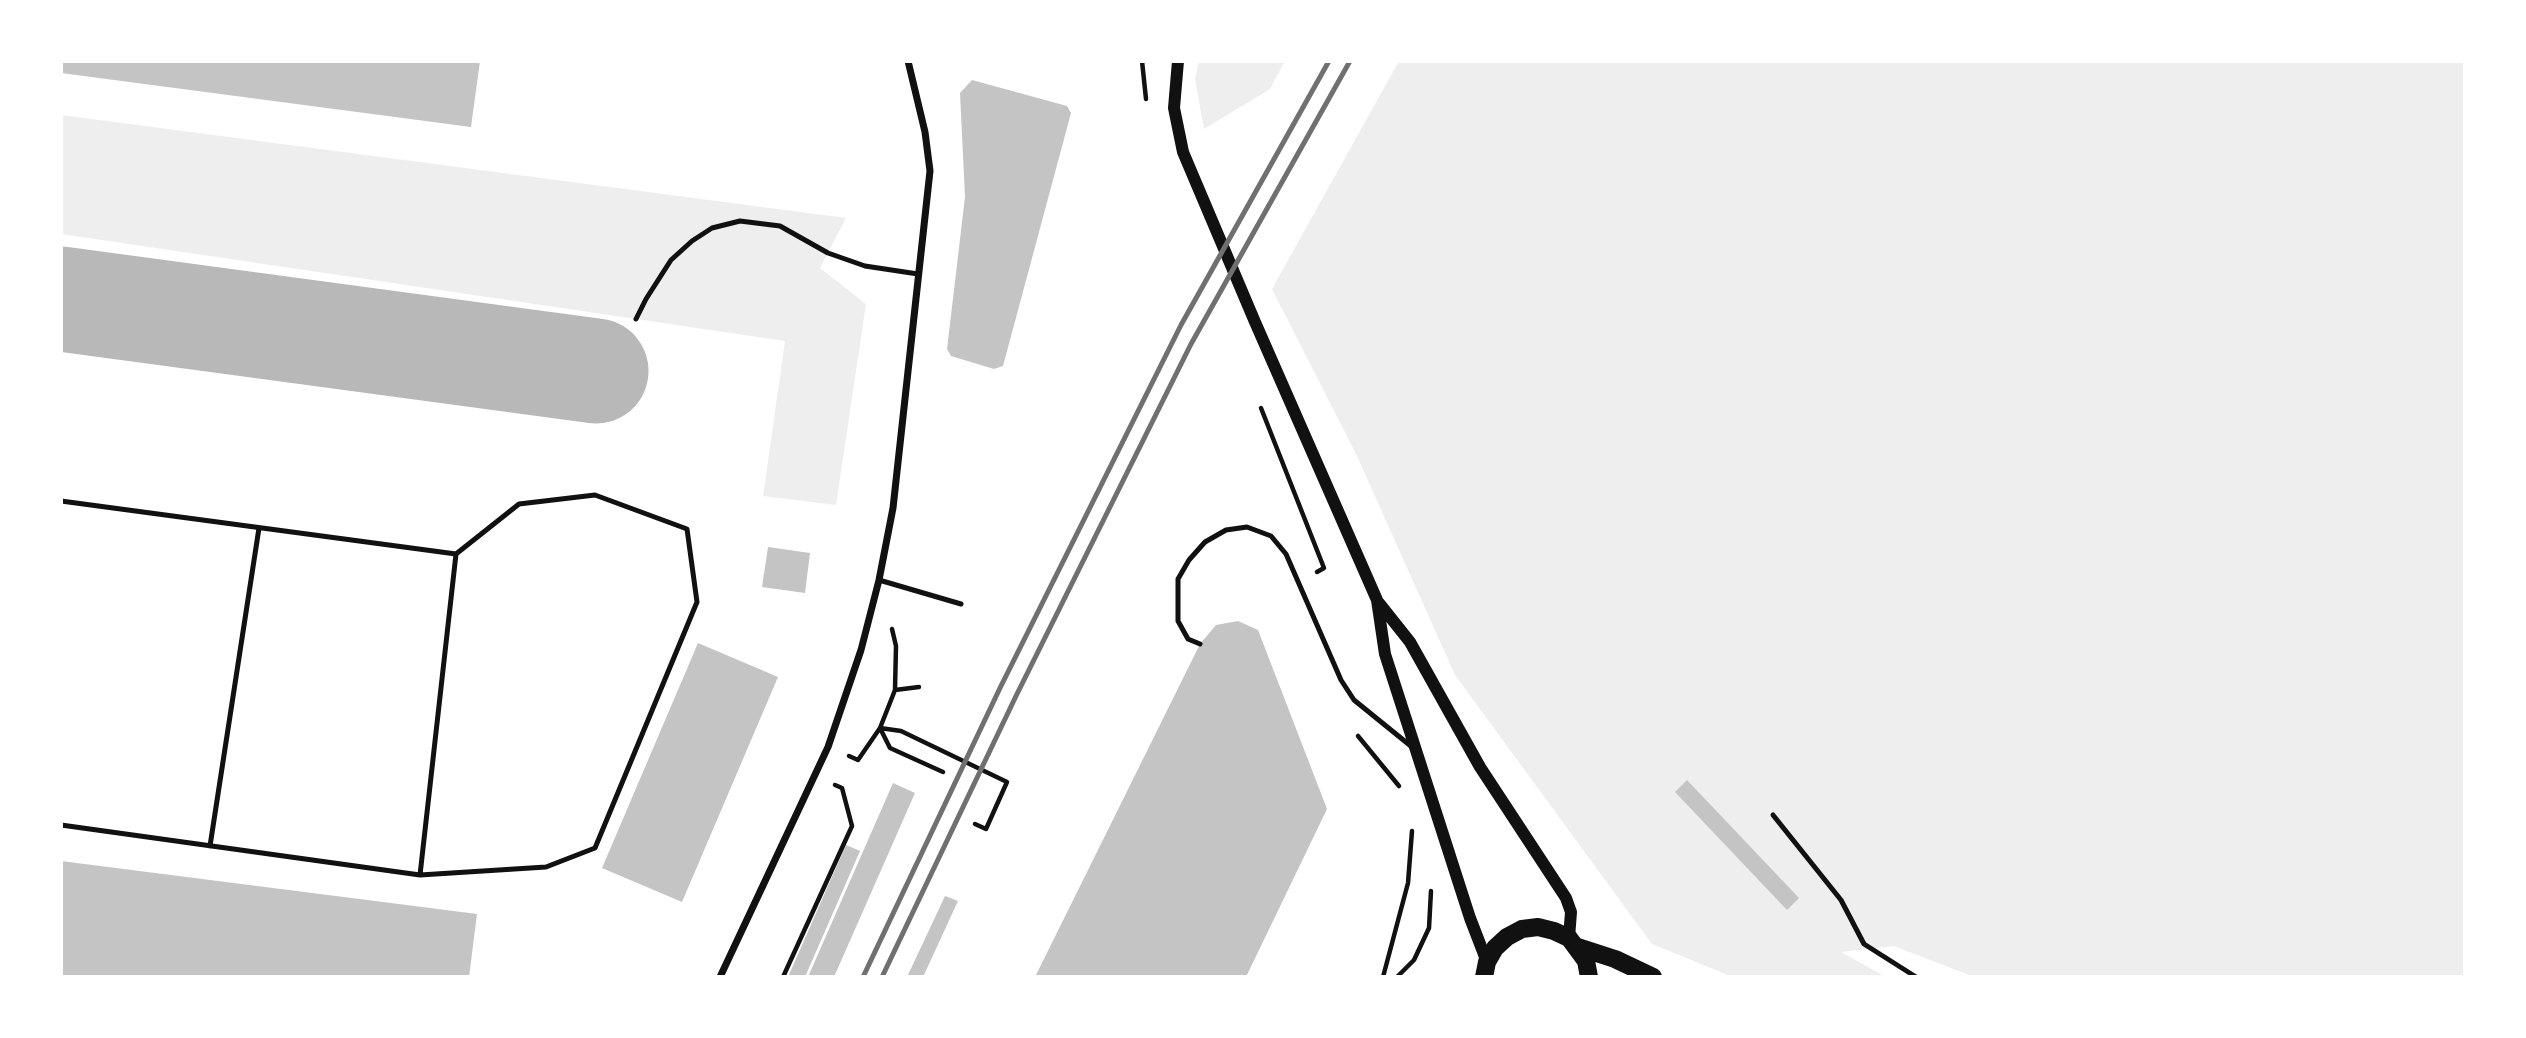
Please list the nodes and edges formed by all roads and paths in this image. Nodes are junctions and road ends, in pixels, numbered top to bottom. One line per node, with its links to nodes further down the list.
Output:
1 (908, 61): 3 (street)
2 (1178, 61): 11 (street)
3 (918, 274): 4 (lane); 10 (street)
4 (636, 319)
5 (1261, 408): 9 (path)
6 (61, 502): 7 (lane)
7 (259, 528): 8 (lane); 26 (lane)
8 (456, 554): 27 (lane); 27 (lane)
9 (1315, 573)
10 (879, 580): 12 (lane); 17 (street)
11 (1377, 600): 18 (street); 29 (street)
12 (961, 604)
13 (1200, 644): 18 (lane)
14 (919, 687): 15 (path)
15 (880, 729): 17 (path); 19 (path); 23 (path)
16 (1356, 733): 21 (path)
17 (828, 747): 20 (street)
18 (1416, 751): 30 (street)
19 (943, 772)
20 (815, 777): 31 (street); 32 (path)
21 (1402, 792)
22 (1773, 815): 37 (lane)
23 (975, 824)
24 (61, 825): 26 (lane)
25 (1420, 838): 33 (path)
26 (210, 846): 27 (lane)
27 (419, 875)
28 (1430, 885): 34 (path)
29 (1573, 943): 30 (main road); 35 (main road); 36 (main road)
30 (1483, 971)
31 (720, 977)
32 (783, 977)
33 (1383, 977)
34 (1397, 977)
35 (1589, 977)
36 (1653, 977)
37 (1916, 977)

